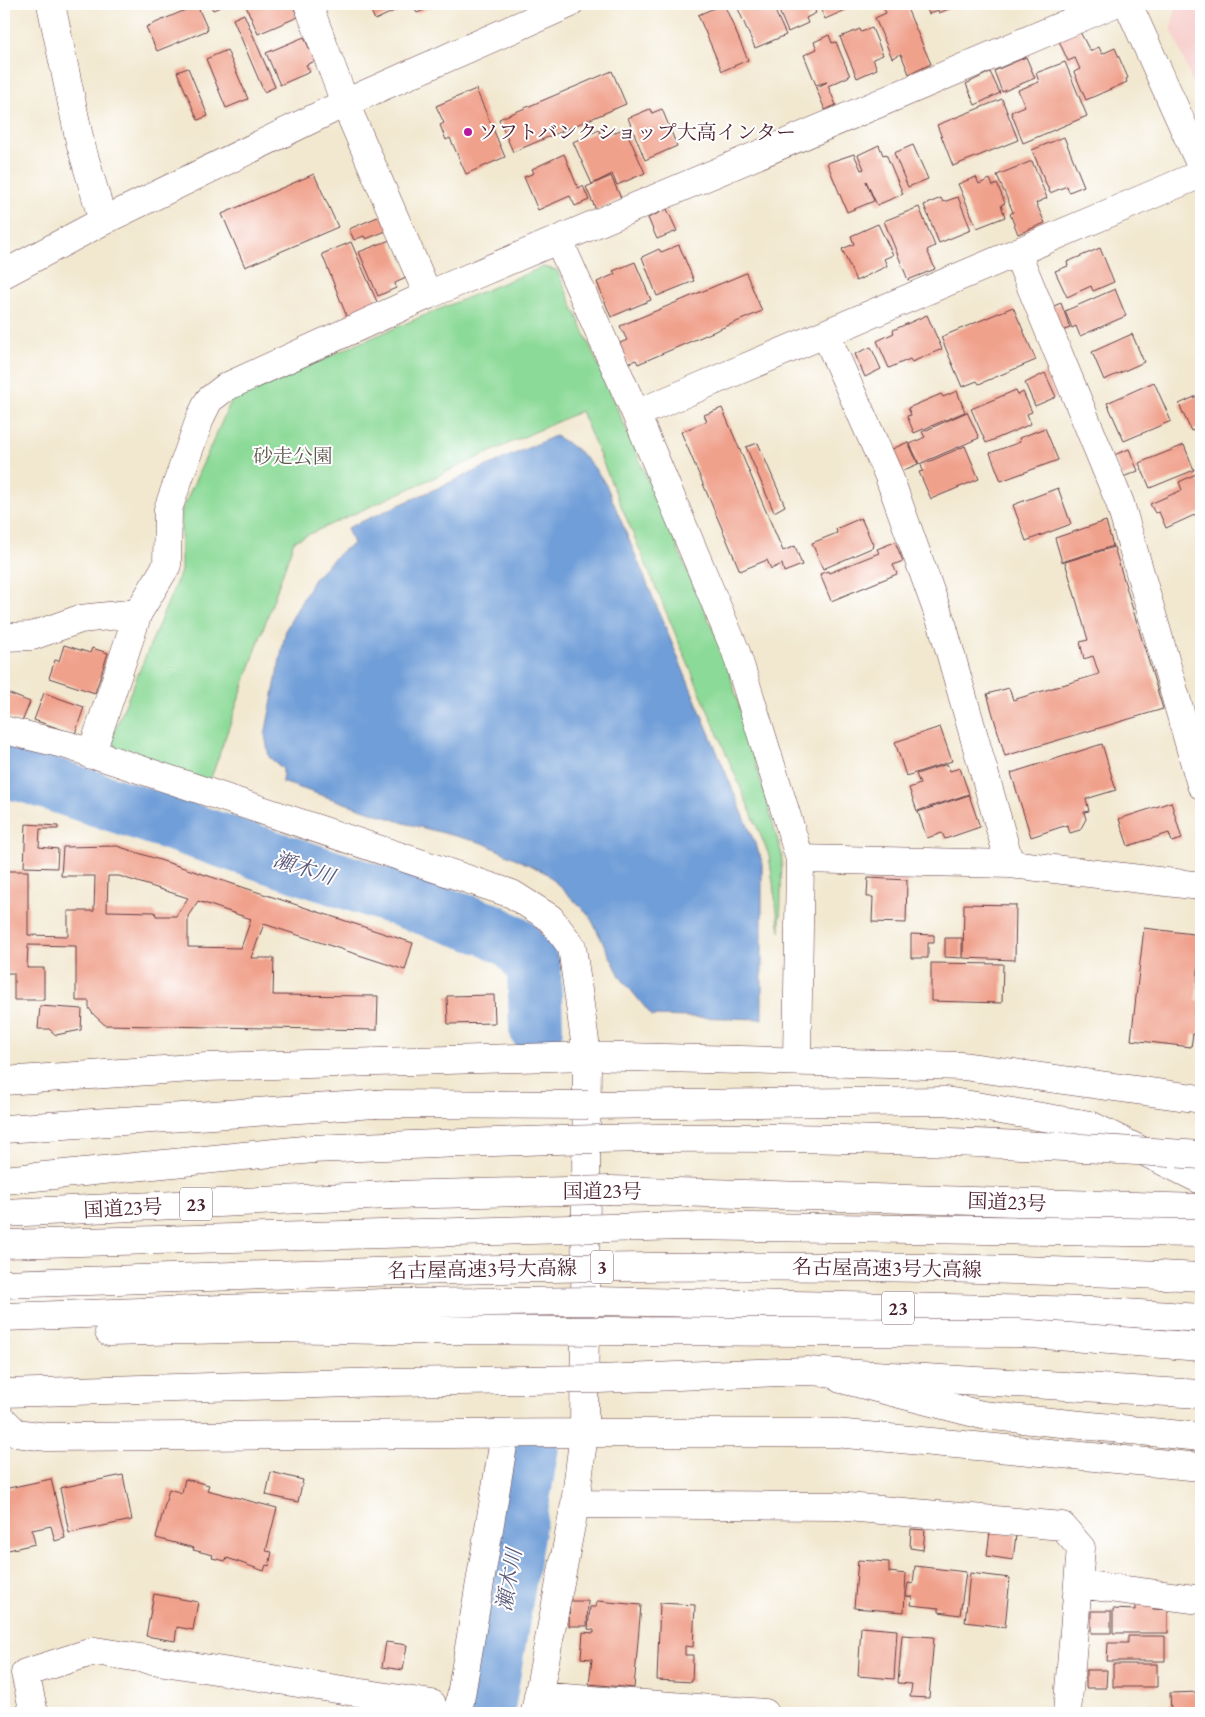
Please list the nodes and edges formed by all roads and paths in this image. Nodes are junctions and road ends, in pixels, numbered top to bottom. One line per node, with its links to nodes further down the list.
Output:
1 (51, 4): 9 (main road)
2 (308, 4): 6 (main road)
3 (569, 4): 6 (main road)
4 (1113, 4): 10 (main road)
5 (1128, 4): 7 (main road)
6 (345, 103): 9 (main road); 13 (main road)
7 (1201, 166)
8 (1201, 174): 11 (main road)
9 (103, 221): 12 (main road)
10 (558, 241): 13 (main road); 15 (main road)
11 (1017, 253): 14 (main road); 20 (main road)
12 (4, 274)
13 (428, 294): 16 (main road)
14 (826, 335): 15 (main road); 22 (main road)
15 (636, 414): 21 (main road)
16 (138, 613): 17 (main road); 19 (main road)
17 (4, 637)
18 (4, 730): 19 (main road)
19 (91, 755): 24 (main road)
20 (1201, 785)
21 (800, 859): 22 (main road); 25 (main road)
22 (1010, 864): 23 (main road)
23 (1201, 886)
24 (587, 1056): 25 (main road); 26 (main road); 46 (main road)
25 (797, 1060): 27 (main road)
26 (4, 1082)
27 (1201, 1099)
28 (4, 1129): 31 (main road, bridge)
29 (1201, 1155): 30 (main road, bridge)
30 (4, 1180)
31 (1201, 1180)
32 (1201, 1208): 33 (main road, 国道23号 / 23, bridge)
33 (4, 1214)
34 (1201, 1233): 35 (main road, 名古屋高速3号大高線 / 3, bridge)
35 (4, 1244)
36 (1201, 1277): 37 (main road, 名古屋高速3号大高線 / 3, bridge)
37 (4, 1284)
38 (4, 1317): 39 (main road, 23, bridge)
39 (1201, 1318)
40 (4, 1335): 41 (main road, bridge)
41 (1201, 1347)
42 (807, 1371): 43 (main road, bridge); 44 (main road); 48 (main road)
43 (4, 1392)
44 (1201, 1394)
45 (4, 1421): 47 (main road)
46 (584, 1433): 47 (main road); 49 (main road); 50 (main road)
47 (504, 1434): 57 (main road)
48 (1201, 1437)
49 (1201, 1467)
50 (575, 1504): 51 (main road); 53 (main road)
51 (1079, 1584): 52 (main road); 59 (main road)
52 (1201, 1600)
53 (536, 1705): 54 (main road)
54 (732, 1712): 58 (main road)
55 (34, 1713): 56 (main road)
56 (430, 1713)
57 (458, 1713)
58 (765, 1713)
59 (1067, 1713)

